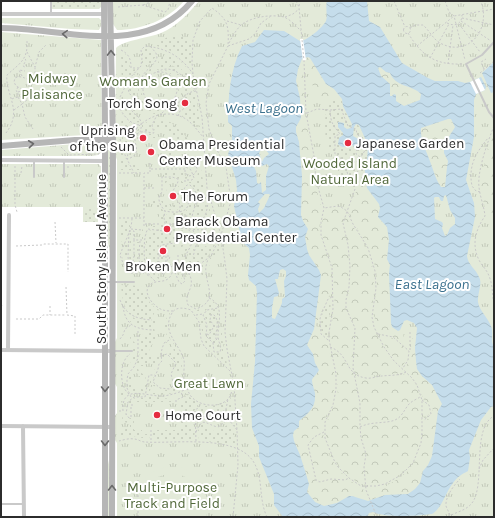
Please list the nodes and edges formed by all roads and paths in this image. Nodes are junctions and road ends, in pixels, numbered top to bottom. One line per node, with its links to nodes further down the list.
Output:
1 (51, 1): 18 (lane)
2 (104, 1): 19 (main road, South Stony Island Avenue)
3 (110, 1): 42 (main road, South Stony Island Avenue)
4 (153, 1): 12 (path)
5 (170, 1): 12 (path)
6 (192, 1): 42 (main road)
7 (296, 1): 14 (path)
8 (300, 1): 14 (path)
9 (394, 1): 35 (path)
10 (445, 1): 22 (path)
11 (482, 1): 16 (path)
12 (142, 5): 13 (path)
13 (118, 7)
14 (299, 8): 23 (path); 38 (path)
15 (494, 9): 16 (path)
16 (484, 11): 20 (path); 28 (path)
17 (1, 14): 18 (street)
18 (51, 14): 19 (street)
19 (104, 14): 42 (main road, South Stony Island Avenue)
20 (462, 15): 22 (path); 24 (path)
21 (271, 16): 23 (path); 31 (path); 49 (path)
22 (454, 16): 27 (path); 33 (path)
23 (284, 18): 38 (path)
24 (462, 18): 26 (path); 28 (path)
25 (226, 20): 31 (path); 49 (path); 69 (path)
26 (461, 21): 30 (path); 40 (path)
27 (446, 22): 29 (path); 41 (path)
28 (484, 23): 34 (path); 40 (path)
29 (449, 24): 32 (path); 45 (path)
30 (459, 24): 33 (path); 44 (path)
31 (241, 25): 49 (path)
32 (453, 25): 33 (path); 50 (path)
33 (456, 25): 51 (path)
34 (494, 25)
35 (405, 27): 37 (path); 39 (path)
36 (1, 28): 42 (main road, one-way to 36)
37 (410, 28): 39 (path); 41 (path)
38 (301, 32): 88 (path)
39 (408, 33): 52 (path)
40 (479, 34): 44 (path); 46 (path)
41 (431, 35): 45 (path); 52 (path)
42 (107, 36): 105 (main road, South Stony Island Avenue); 106 (main road, South Stony Island Avenue, one-way to 42)
43 (27, 41): 54 (path)
44 (472, 41): 51 (path); 55 (path)
45 (439, 42): 50 (path); 57 (path)
46 (494, 42): 55 (lane)
47 (46, 44): 63 (path)
48 (150, 46): 64 (path); 69 (path); 73 (path)
49 (228, 46): 93 (path)
50 (450, 46): 51 (path); 60 (path)
51 (461, 46): 61 (path)
52 (417, 47): 57 (path)
53 (121, 50): 64 (path)
54 (27, 51): 56 (path); 63 (path)
55 (482, 55): 61 (lane)
56 (24, 58): 62 (path); 81 (path)
57 (430, 58): 60 (path)
58 (486, 59): 65 (path)
59 (494, 61): 65 (path)
60 (448, 64): 61 (path)
61 (466, 64): 94 (lane)
62 (26, 65)
63 (35, 67): 70 (path)
64 (140, 68): 71 (path)
65 (485, 70): 68 (path)
66 (25, 71): 70 (path)
67 (157, 72): 73 (path); 74 (path); 78 (path)
68 (480, 73)
69 (193, 74): 74 (path)
70 (22, 77): 72 (path)
71 (127, 81): 80 (path); 95 (path)
72 (18, 87): 75 (path); 76 (path)
73 (143, 91): 78 (path)
74 (196, 91): 82 (path); 92 (path)
75 (18, 92): 76 (path); 79 (path)
76 (27, 93): 77 (path)
77 (28, 95): 79 (path); 83 (path)
78 (176, 95): 84 (path)
79 (18, 97): 81 (path); 83 (path)
80 (120, 97)
81 (11, 99): 86 (path)
82 (181, 100): 84 (path); 91 (path)
83 (22, 104): 86 (path); 98 (path)
84 (168, 108): 89 (path)
85 (120, 109): 95 (path)
86 (13, 110): 101 (path)
87 (330, 110): 88 (path); 112 (path); 125 (path)
88 (306, 113): 152 (path)
89 (161, 114): 90 (path); 91 (path)
90 (157, 115): 95 (path); 100 (path)
91 (178, 116): 103 (path)
92 (202, 117): 93 (path); 103 (path)
93 (207, 117): 175 (path)
94 (494, 118)
95 (140, 124): 97 (path); 100 (path)
96 (494, 126): 102 (path)
97 (136, 128): 99 (path); 113 (path)
98 (33, 129)
99 (120, 129)
100 (140, 132): 113 (path)
101 (6, 133)
102 (489, 137): 144 (path); 144 (path)
103 (204, 138): 111 (path)
104 (120, 139): 113 (path)
105 (105, 140): 106 (main road); 108 (main road, one-way to 105); 117 (main road, South Stony Island Avenue)
106 (113, 140): 197 (main road, South Stony Island Avenue)
107 (99, 144): 109 (path)
108 (1, 146)
109 (59, 146)
110 (357, 149): 112 (path)
111 (205, 155): 120 (path); 149 (path)
112 (360, 157): 118 (path)
113 (127, 159): 131 (path)
114 (1, 160): 115 (street)
115 (34, 160): 116 (street); 137 (lane)
116 (64, 160): 117 (street); 138 (lane)
117 (105, 161): 196 (main road, South Stony Island Avenue)
118 (358, 162): 125 (path); 125 (path)
119 (150, 164): 127 (path)
120 (194, 165): 124 (path); 136 (path)
121 (15, 166): 155 (path)
122 (22, 166): 134 (path)
123 (68, 166): 126 (path)
124 (186, 166): 129 (path); 136 (path)
125 (346, 168)
126 (68, 169)
127 (150, 169): 128 (path); 132 (path)
128 (158, 169): 129 (path); 133 (path)
129 (185, 169): 136 (path)
130 (119, 173): 131 (path)
131 (134, 173): 132 (path)
132 (144, 173): 141 (path)
133 (158, 173)
134 (21, 174)
135 (161, 174): 139 (path)
136 (194, 175): 140 (path)
137 (34, 177)
138 (64, 177)
139 (162, 177): 150 (path); 153 (path)
140 (184, 182)
141 (144, 188): 142 (path); 161 (path)
142 (156, 188)
143 (355, 189): 154 (path)
144 (480, 192): 204 (path)
145 (187, 195): 146 (path); 146 (path); 156 (path)
146 (197, 196): 147 (path)
147 (197, 201): 148 (path); 148 (path)
148 (208, 202): 149 (path)
149 (211, 202): 162 (path)
150 (180, 205): 151 (path); 156 (path)
151 (184, 205)
152 (324, 208): 154 (path); 201 (path)
153 (165, 211): 156 (path); 167 (path)
154 (347, 211): 227 (path); 247 (path)
155 (17, 212)
156 (179, 212)
157 (9, 215): 236 (street)
158 (182, 216): 165 (path)
159 (119, 218): 160 (path)
160 (132, 218): 161 (path); 171 (path)
161 (144, 218): 164 (path)
162 (218, 220): 170 (path); 175 (path)
163 (55, 222): 180 (path)
164 (159, 224)
165 (178, 224): 169 (path); 174 (path)
166 (145, 228): 173 (path)
167 (166, 228): 168 (path); 173 (path)
168 (169, 229)
169 (187, 229): 170 (path); 184 (path)
170 (192, 229): 185 (path)
171 (130, 230): 172 (path); 176 (path); 193 (path); 193 (path)
172 (142, 230)
173 (147, 230): 195 (path)
174 (171, 233)
175 (221, 235): 186 (path); 245 (path)
176 (134, 240): 177 (path); 193 (path)
177 (140, 240): 178 (path); 194 (path)
178 (142, 240)
179 (175, 243): 183 (path)
180 (56, 244): 181 (path); 192 (path)
181 (16, 246)
182 (178, 255): 187 (path)
183 (158, 256): 189 (path); 189 (path)
184 (185, 257)
185 (193, 257)
186 (208, 258): 188 (path); 202 (path)
187 (178, 262): 188 (path); 190 (path)
188 (182, 263): 209 (path)
189 (170, 266): 190 (path)
190 (173, 268): 191 (path); 199 (path)
191 (182, 270)
192 (68, 272)
193 (131, 272): 194 (path)
194 (144, 273): 195 (path)
195 (151, 277): 199 (path)
196 (105, 282): 197 (lane); 238 (main road, South Stony Island Avenue)
197 (113, 282): 198 (lane); 239 (main road, South Stony Island Avenue)
198 (134, 282)
199 (156, 282): 210 (path)
200 (66, 287): 214 (path)
201 (332, 297): 232 (path); 232 (path)
202 (209, 298): 208 (path); 209 (path)
203 (120, 300): 206 (path)
204 (494, 304)
205 (50, 306): 213 (path)
206 (123, 306): 217 (path); 218 (path)
207 (211, 308): 208 (path); 211 (path); 212 (path)
208 (218, 308): 220 (path)
209 (192, 309): 210 (path); 215 (path)
210 (173, 311): 230 (path)
211 (203, 314): 215 (path); 226 (path)
212 (213, 314): 219 (path); 221 (path)
213 (50, 315): 214 (path); 216 (path)
214 (67, 315): 225 (path)
215 (195, 315): 242 (path)
216 (16, 319)
217 (152, 320)
218 (131, 325): 222 (path); 229 (path)
219 (214, 327): 221 (path); 226 (path)
220 (219, 327): 221 (path); 228 (path)
221 (216, 328): 231 (path)
222 (138, 329): 223 (path); 252 (path)
223 (152, 330)
224 (410, 330): 237 (path)
225 (75, 334)
226 (206, 334): 233 (path)
227 (377, 334): 237 (path); 244 (path)
228 (218, 338): 231 (path); 241 (path)
229 (120, 339)
230 (172, 339): 243 (path); 250 (path)
231 (216, 340): 233 (path)
232 (329, 340): 234 (path)
233 (213, 343): 241 (path)
234 (330, 347): 247 (path); 278 (path)
235 (1, 350): 236 (street)
236 (8, 350): 238 (street)
237 (409, 350): 244 (path)
238 (105, 351): 239 (street); 272 (main road, South Stony Island Avenue, one-way to 272)
239 (113, 351): 240 (lane); 273 (main road, South Stony Island Avenue)
240 (132, 352): 252 (path)
241 (214, 352): 242 (path)
242 (214, 355): 245 (path)
243 (161, 356): 248 (path); 248 (path)
244 (403, 369): 246 (path)
245 (231, 372): 249 (path)
246 (407, 372): 247 (path); 254 (path)
247 (354, 374): 274 (path)
248 (155, 375): 253 (path)
249 (234, 386): 256 (path); 276 (path)
250 (188, 389): 251 (path); 259 (path)
251 (181, 392): 253 (path); 258 (path)
252 (129, 394): 253 (path); 255 (path); 264 (path)
253 (146, 395): 255 (path)
254 (421, 397): 257 (path); 274 (path)
255 (131, 398): 261 (path)
256 (228, 398): 259 (path); 267 (path)
257 (422, 400): 269 (path); 269 (path)
258 (176, 402)
259 (202, 404): 267 (path)
260 (133, 405): 262 (path)
261 (127, 407): 262 (path); 265 (path)
262 (132, 407): 265 (path)
263 (119, 411): 264 (path)
264 (123, 411): 265 (path)
265 (127, 412)
266 (180, 414): 267 (path)
267 (195, 416): 277 (path)
268 (494, 416): 284 (path)
269 (423, 420): 288 (path)
270 (1, 426): 271 (street)
271 (23, 426): 272 (street); 290 (street)
272 (105, 427): 273 (street); 293 (main road, South Stony Island Avenue, one-way to 293)
273 (112, 427): 294 (main road, South Stony Island Avenue, one-way to 273)
274 (360, 427): 288 (path)
275 (151, 430): 280 (path)
276 (237, 430): 277 (path); 283 (path)
277 (196, 432): 281 (path)
278 (325, 432): 285 (path); 285 (path)
279 (118, 441): 280 (path)
280 (151, 442): 281 (path)
281 (196, 442): 283 (path)
282 (494, 448): 284 (path)
283 (238, 449): 296 (path); 297 (path)
284 (478, 471): 291 (path)
285 (349, 478): 288 (path)
286 (460, 479): 291 (path)
287 (138, 480): 295 (path)
288 (366, 487): 298 (path)
289 (1, 504): 290 (lane)
290 (24, 504): 292 (street)
291 (450, 515): 299 (path)
292 (24, 517)
293 (105, 517)
294 (112, 517)
295 (138, 517)
296 (233, 517)
297 (267, 517)
298 (377, 517)
299 (448, 517)

